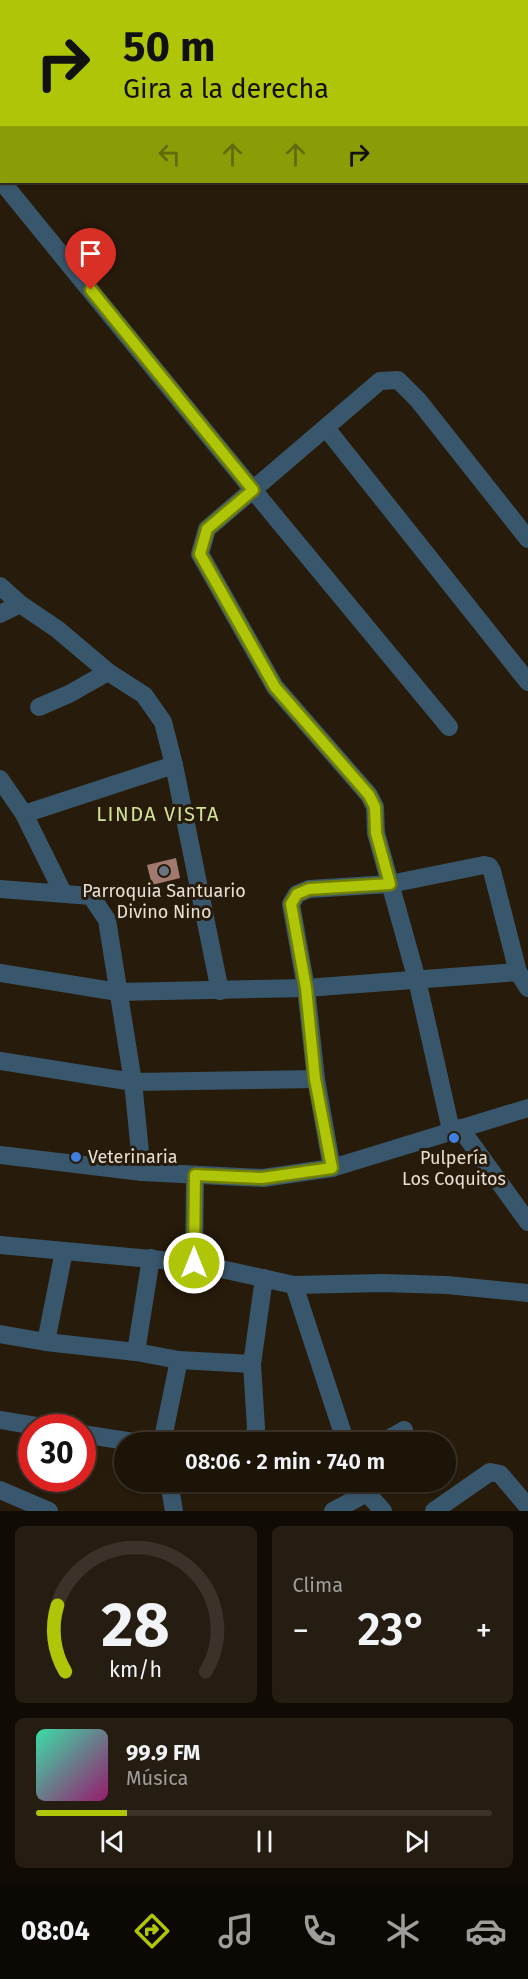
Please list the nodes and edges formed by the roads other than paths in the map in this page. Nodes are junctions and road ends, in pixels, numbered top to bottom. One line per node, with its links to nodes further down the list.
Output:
1 (3, 183): 3 (street)
2 (326, 428): 3 (street); 4 (street); 9 (street)
3 (253, 490): 11 (street); 15 (street)
4 (528, 539)
5 (0, 586): 6 (street)
6 (20, 604): 7 (street); 8 (street)
7 (0, 614)
8 (108, 672): 10 (street); 12 (street)
9 (528, 682)
10 (39, 707)
11 (449, 727)
12 (174, 765): 14 (street); 22 (street)
13 (0, 778): 14 (street)
14 (24, 814): 17 (street)
15 (390, 884): 19 (street); 20 (street); 21 (street)
16 (0, 889): 17 (street)
17 (63, 893): 23 (street)
18 (0, 973): 23 (street)
19 (417, 980): 20 (street); 21 (street); 28 (street)
20 (525, 982)
21 (306, 988): 22 (street); 25 (street)
22 (220, 991): 23 (street)
23 (118, 992): 26 (street)
24 (0, 1060): 26 (street)
25 (315, 1079): 26 (street); 30 (street)
26 (133, 1082): 31 (street)
27 (528, 1108): 28 (street)
28 (456, 1129): 30 (street); 33 (street)
29 (0, 1155): 31 (street)
30 (332, 1168): 32 (street)
31 (142, 1172): 32 (street)
32 (195, 1175): 37 (street)
33 (528, 1222)
34 (0, 1245): 35 (street)
35 (64, 1251): 36 (street); 42 (street)
36 (150, 1258): 37 (street); 43 (street)
37 (194, 1263): 38 (street)
38 (264, 1278): 39 (street); 45 (street)
39 (294, 1285): 40 (street); 51 (street)
40 (528, 1293)
41 (0, 1334): 42 (street)
42 (46, 1342): 43 (street)
43 (136, 1352): 44 (street)
44 (179, 1360): 45 (street); 49 (street)
45 (252, 1364): 50 (street)
46 (0, 1420): 47 (street)
47 (18, 1423)
48 (404, 1430): 52 (street)
49 (164, 1432)
50 (255, 1432)
51 (342, 1432)
52 (400, 1432)
53 (96, 1436): 54 (street)
54 (114, 1439)
55 (0, 1490): 60 (street)
56 (171, 1492): 61 (street)
57 (358, 1492): 62 (street)
58 (368, 1492): 63 (street)
59 (528, 1507): 64 (street)
60 (49, 1511)
61 (174, 1511)
62 (333, 1511)
63 (383, 1511)
64 (434, 1511)

